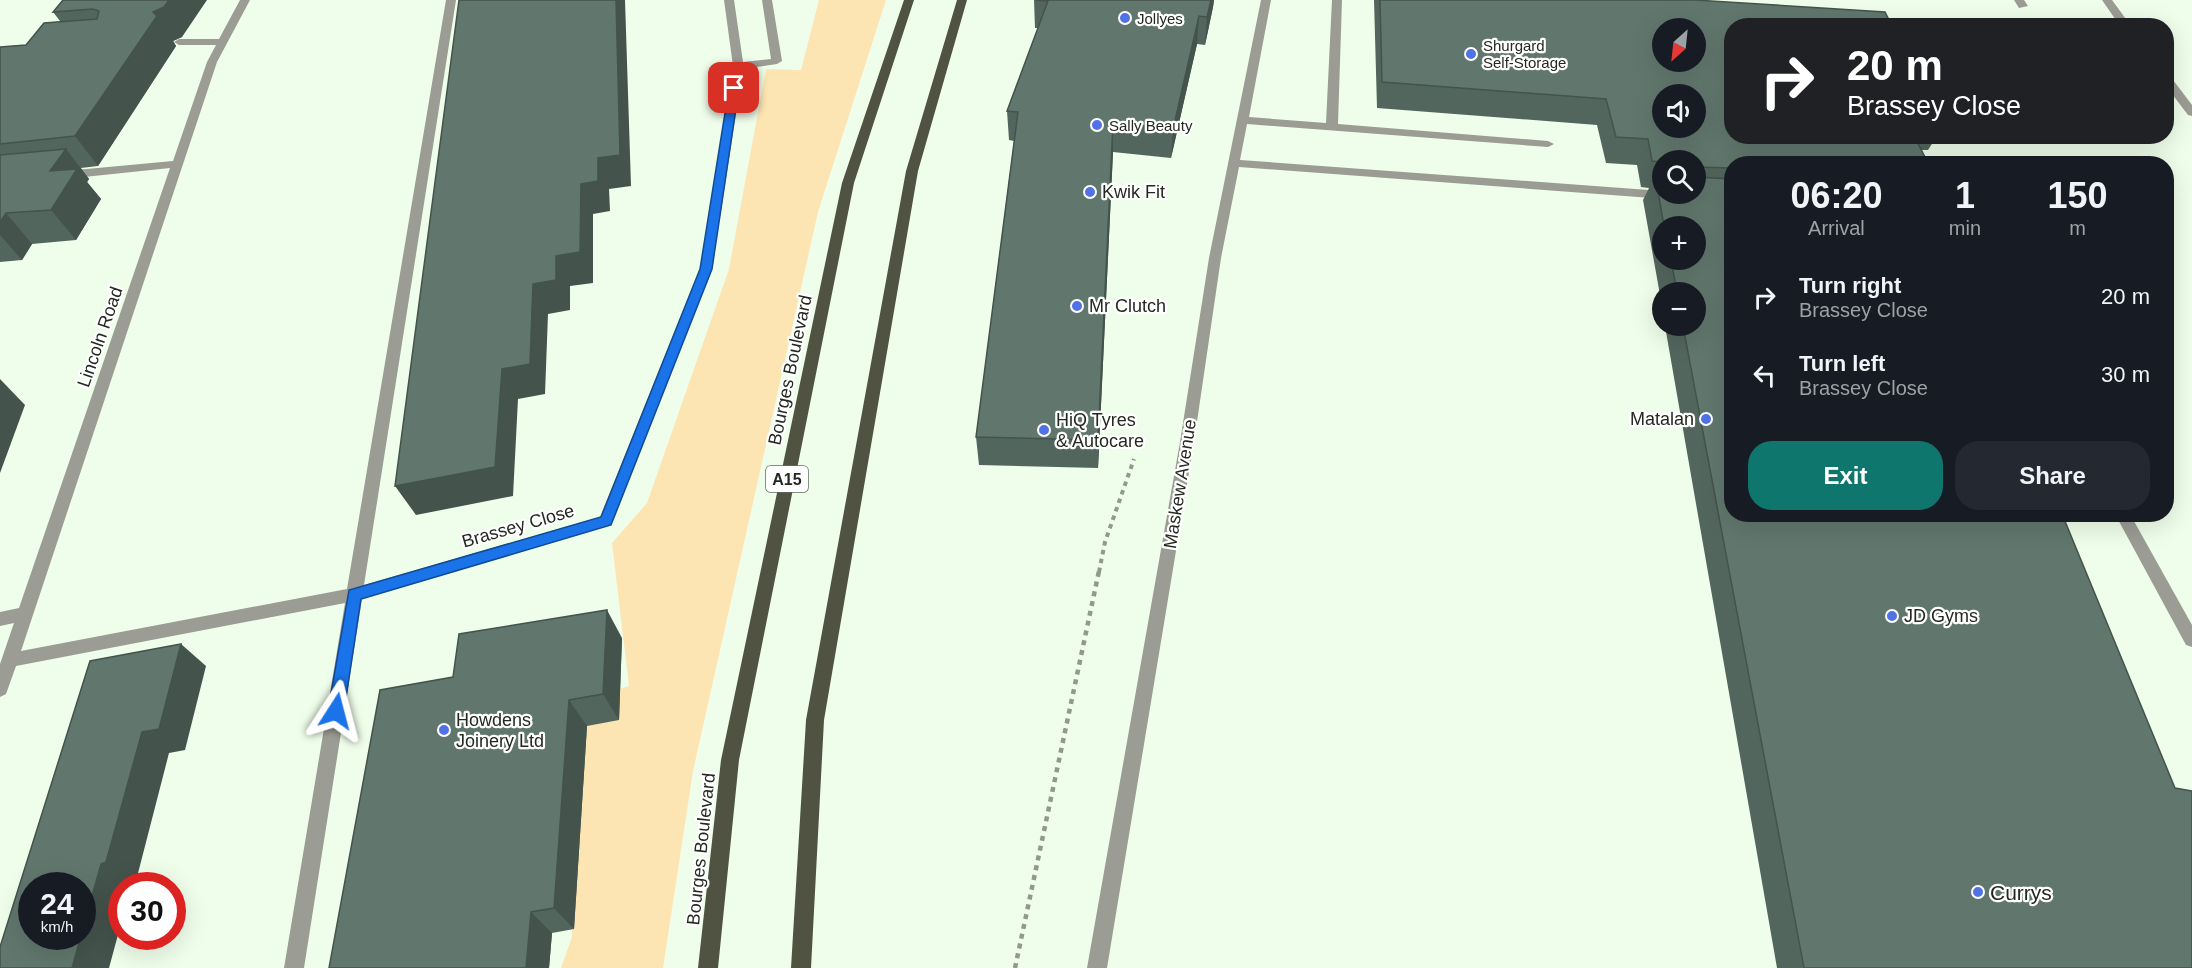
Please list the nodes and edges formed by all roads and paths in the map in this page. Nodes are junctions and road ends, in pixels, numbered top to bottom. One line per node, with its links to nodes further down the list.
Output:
1 (245, 0): 12 (street, Lincoln Road)
2 (451, 0): 25 (street)
3 (729, 0): 13 (street, Brassey Close)
4 (767, 0): 13 (street)
5 (909, 0): 32 (main road, Bourges Boulevard / A15)
6 (962, 0): 33 (main road)
7 (1266, 0): 16 (street, Maskew Avenue)
8 (1336, 0): 17 (street)
9 (2107, 0): 10 (street)
10 (2120, 18)
11 (179, 42): 12 (street)
12 (222, 42): 20 (street, Lincoln Road)
13 (738, 66): 25 (street, Brassey Close)
14 (2174, 89): 15 (street)
15 (2192, 113)
16 (1242, 120): 17 (street); 19 (street, Maskew Avenue)
17 (1332, 126): 18 (street)
18 (1548, 144)
19 (1234, 163): 22 (street); 35 (street, Maskew Avenue)
20 (178, 164): 21 (street); 26 (street, Lincoln Road)
21 (47, 177)
22 (1652, 194)
23 (1134, 459): 34 (path)
24 (2126, 522): 28 (street)
25 (355, 594): 29 (street, Brassey Close); 31 (street)
26 (26, 613): 27 (street); 29 (street, Lincoln Road)
27 (0, 619)
28 (2192, 640)
29 (10, 660): 30 (street, Lincoln Road)
30 (0, 689)
31 (294, 968)
32 (708, 968)
33 (801, 968)
34 (1015, 968)
35 (1097, 968)

